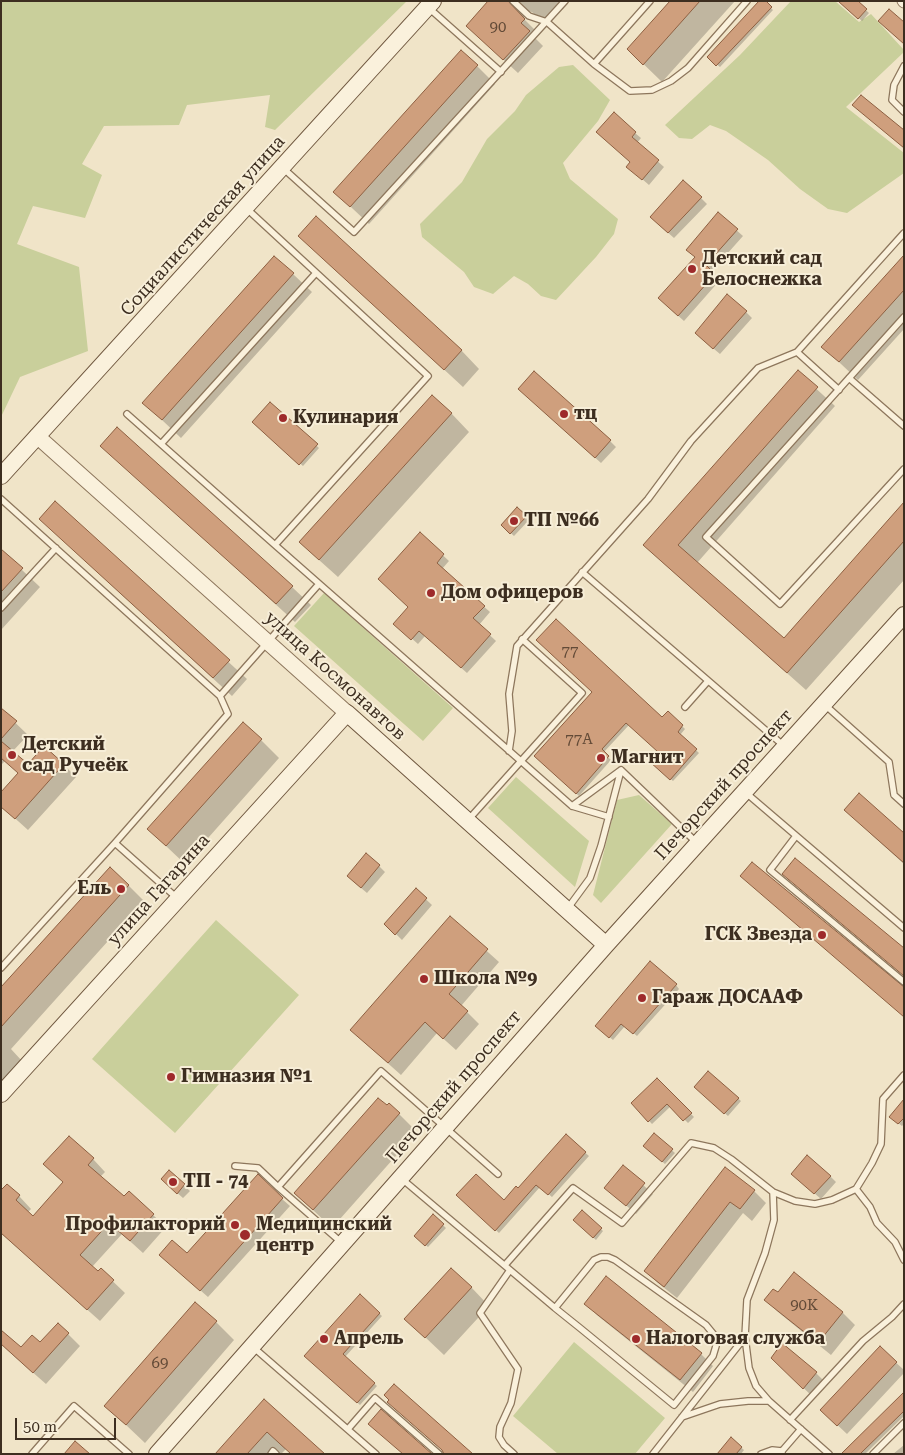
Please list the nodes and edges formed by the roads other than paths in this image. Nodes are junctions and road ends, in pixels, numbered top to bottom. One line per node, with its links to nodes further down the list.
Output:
1 (513, 1): 6 (lane)
2 (565, 1): 6 (lane)
3 (650, 1): 7 (lane)
4 (747, 1): 7 (lane)
5 (430, 4): 9 (lane); 11 (main road, Социалистическая улица)
6 (547, 22): 7 (lane); 9 (lane)
7 (594, 64)
8 (904, 66): 10 (lane)
9 (500, 72): 11 (lane)
10 (904, 112)
11 (282, 168): 12 (main road, Социалистическая улица)
12 (246, 208): 14 (lane); 21 (main road, Социалистическая улица)
13 (904, 232): 16 (lane)
14 (316, 274): 22 (lane); 26 (lane)
15 (904, 317): 17 (lane)
16 (797, 352): 18 (lane); 28 (lane)
17 (849, 378): 18 (lane); 20 (lane)
18 (838, 390): 23 (lane)
19 (127, 414): 22 (lane)
20 (903, 423)
21 (37, 436): 24 (main road, Социалистическая улица); 33 (street, улица Космонавтов)
22 (161, 444): 26 (lane)
23 (904, 469)
24 (1, 476)
25 (1, 498): 27 (lane)
26 (275, 545): 29 (lane)
27 (56, 548): 30 (lane); 35 (lane)
28 (582, 572): 32 (lane); 34 (lane)
29 (319, 584): 33 (lane); 40 (lane)
30 (1, 608)
31 (904, 615): 36 (main road, Печорский проспект)
32 (522, 640): 40 (lane); 41 (lane)
33 (268, 642): 35 (lane); 38 (street, улица Космонавтов)
34 (708, 681): 37 (lane); 39 (lane)
35 (220, 696): 49 (lane)
36 (824, 704): 39 (main road, Печорский проспект); 44 (lane)
37 (685, 707)
38 (347, 713): 47 (main road, улица Космонавтов); 51 (main road, улица Гагарина)
39 (785, 747): 43 (main road, Печорский проспект)
40 (509, 751): 41 (lane)
41 (521, 761): 45 (lane); 47 (lane)
42 (621, 770): 45 (lane); 46 (lane); 50 (lane)
43 (745, 792): 48 (lane); 50 (main road, Печорский проспект)
44 (904, 804)
45 (572, 806): 46 (lane)
46 (609, 817): 52 (lane)
47 (467, 821): 52 (main road, улица Космонавтов)
48 (796, 836): 53 (lane); 56 (lane)
49 (115, 843): 51 (lane); 55 (lane)
50 (698, 844): 54 (main road, Печорский проспект)
51 (178, 899): 58 (main road, улица Гагарина)
52 (566, 910): 54 (main road, улица Космонавтов)
53 (904, 928)
54 (606, 945): 59 (main road, Печорский проспект)
55 (1, 968)
56 (904, 982)
57 (904, 1075): 64 (lane)
58 (1, 1094)
59 (445, 1128): 61 (lane); 62 (main road, Печорский проспект); 63 (lane)
60 (235, 1166): 63 (lane)
61 (498, 1174)
62 (400, 1178): 66 (main road, Печорский проспект); 68 (lane)
63 (278, 1187): 66 (lane)
64 (856, 1189): 65 (lane); 67 (lane)
65 (773, 1192): 68 (lane); 72 (lane)
66 (342, 1244): 73 (main road, Печорский проспект)
67 (904, 1260)
68 (504, 1265): 69 (lane)
69 (510, 1270): 71 (lane); 88 (lane)
70 (904, 1304): 76 (lane)
71 (555, 1308): 71 (lane)
72 (745, 1337): 74 (lane); 75 (lane)
73 (252, 1346): 78 (lane); 83 (main road, Печорский проспект)
74 (769, 1401): 75 (lane); 76 (lane)
75 (682, 1416): 89 (lane)
76 (790, 1420): 79 (lane)
77 (904, 1423): 92 (lane)
78 (348, 1429): 86 (lane); 87 (lane)
79 (801, 1429): 80 (lane); 91 (lane)
80 (782, 1452): 90 (lane)
81 (32, 1454): 82 (lane)
82 (129, 1454)
83 (157, 1454)
84 (271, 1454): 85 (lane)
85 (276, 1454)
86 (376, 1454)
87 (439, 1454)
88 (514, 1454)
89 (652, 1454)
90 (761, 1454)
91 (829, 1454)
92 (873, 1454)

